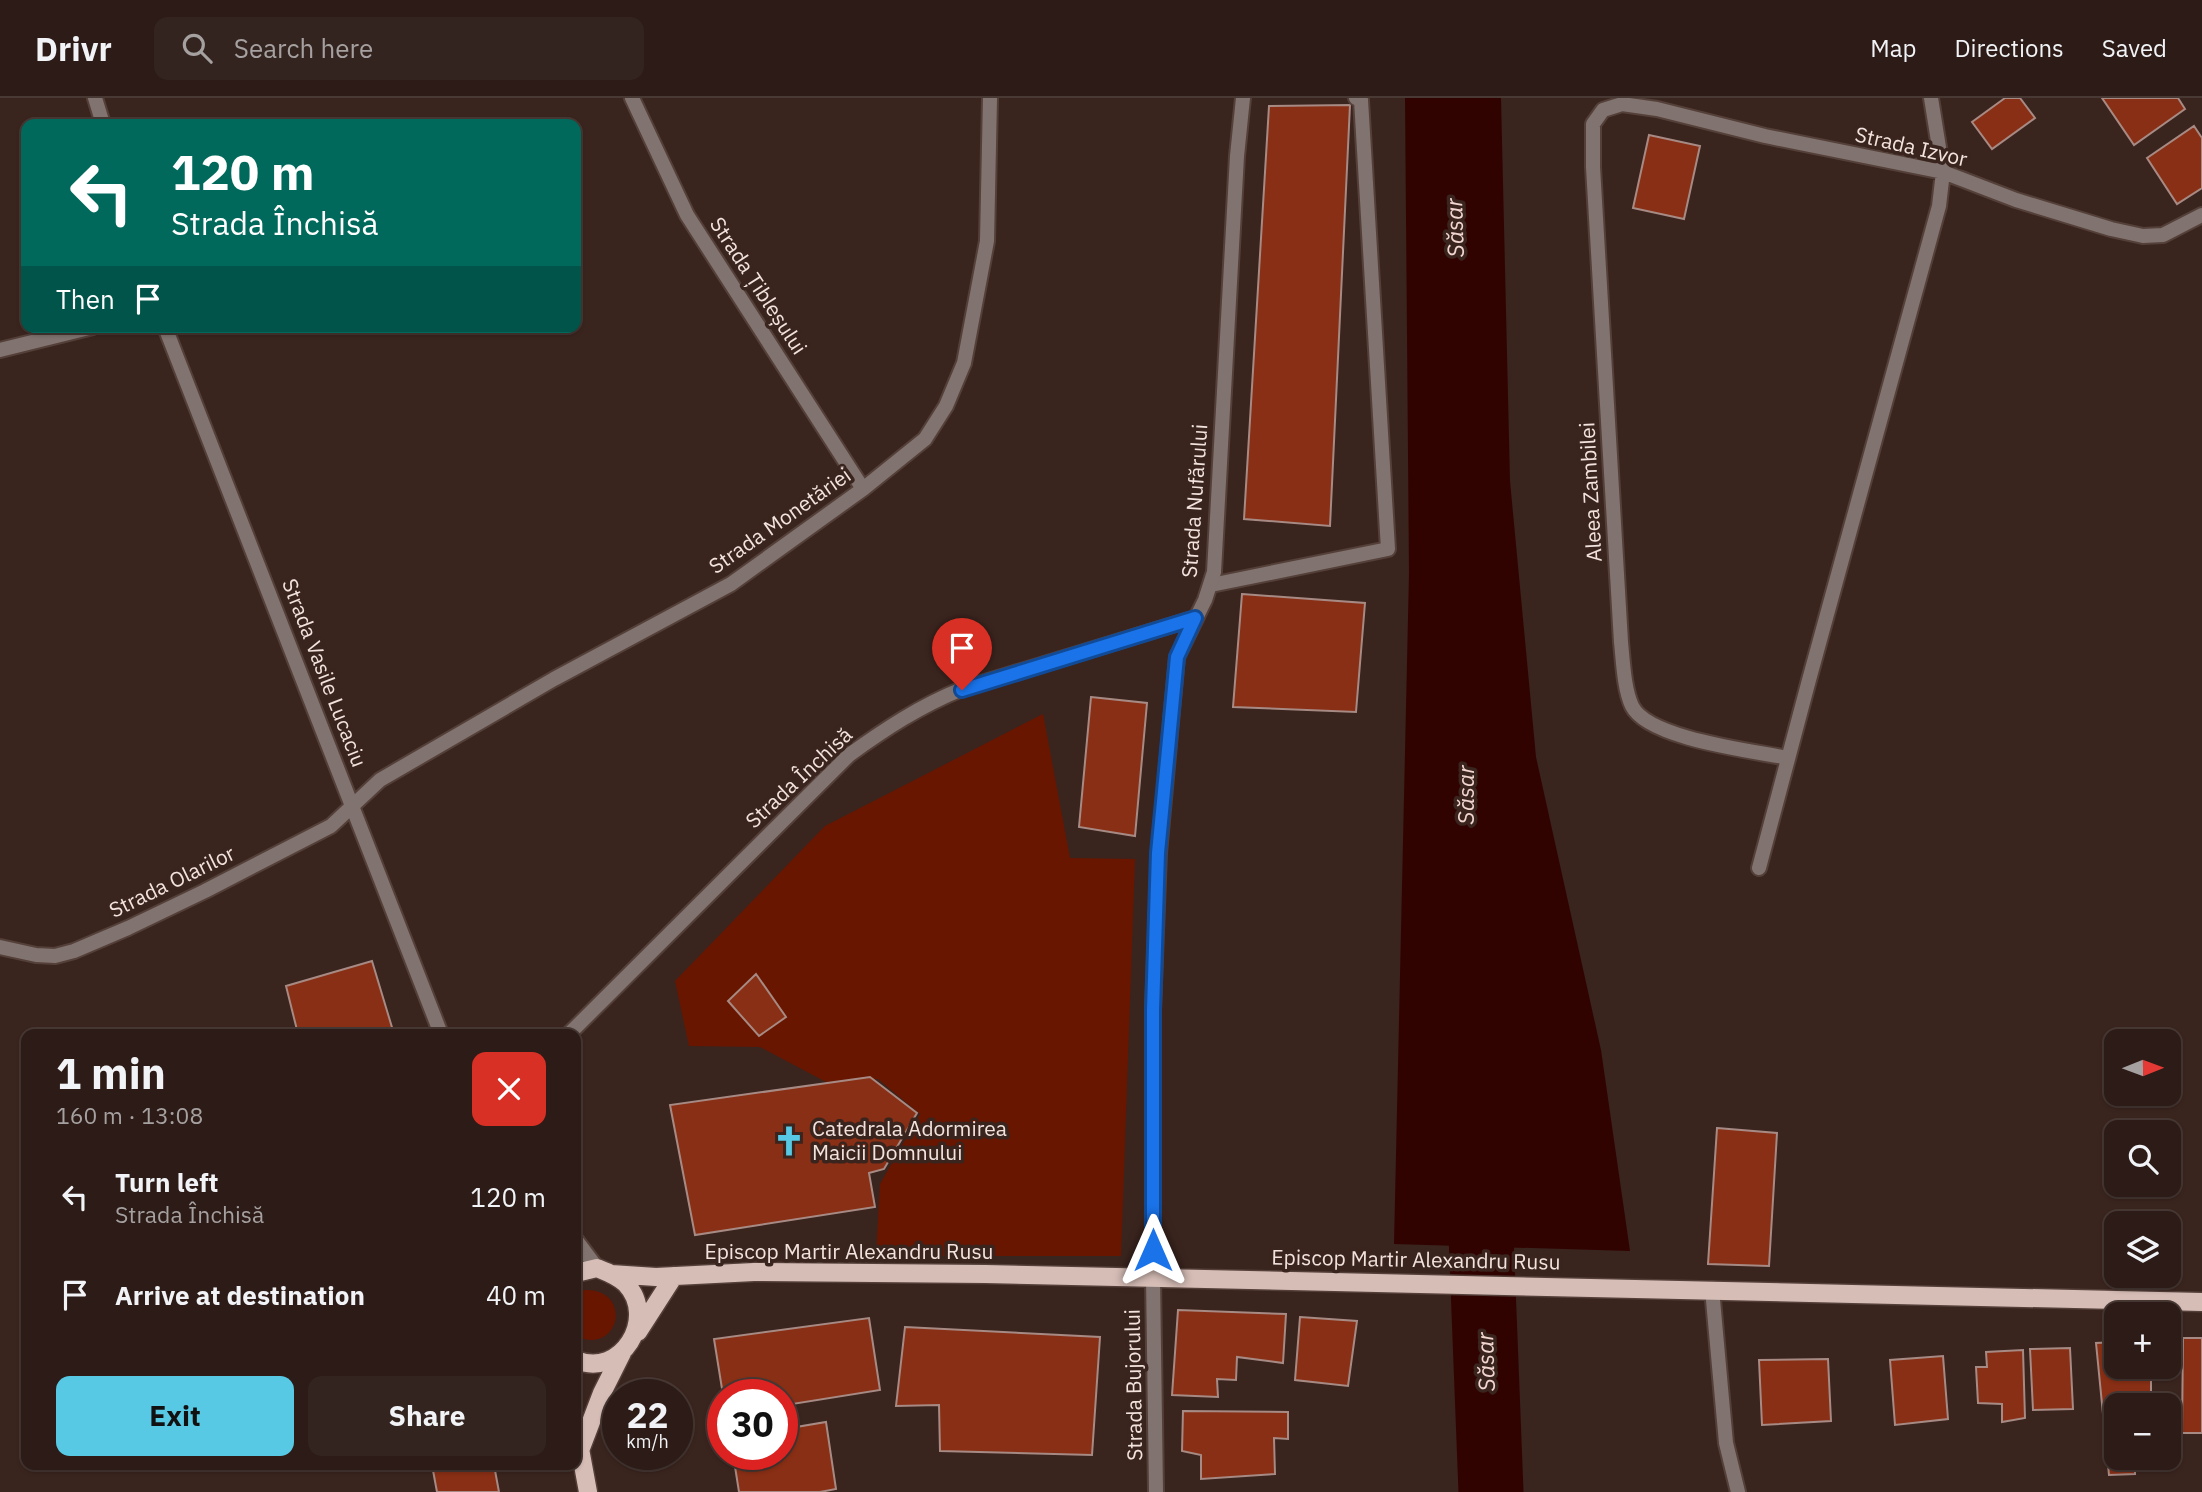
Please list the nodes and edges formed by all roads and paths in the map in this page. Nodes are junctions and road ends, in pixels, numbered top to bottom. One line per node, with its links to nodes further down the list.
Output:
1 (96, 98): 8 (street)
2 (632, 98): 14 (street, Strada Țibleșului)
3 (990, 98): 14 (street, Strada Monetăriei)
4 (1243, 98): 15 (street, Strada Nufărului)
5 (1356, 98): 15 (street)
6 (1931, 98): 9 (street)
7 (1603, 110): 9 (street, Strada Izvor); 17 (street, Aleea Zambilei)
8 (102, 119)
9 (1943, 172): 10 (street, Strada Izvor); 17 (street)
10 (2202, 215)
11 (69, 333): 13 (street)
12 (167, 333): 18 (street, Strada Vasile Lucaciu)
13 (0, 350)
14 (863, 489): 18 (street, Strada Monetăriei)
15 (1211, 585): 16 (street, Strada Nufărului)
16 (1195, 618): 22 (street, Strada Închisă); 27 (street, Strada Nufărului)
17 (1788, 758): 19 (street)
18 (352, 808): 20 (street, Strada Olarilor); 21 (street, Strada Vasile Lucaciu)
19 (1759, 868)
20 (0, 947)
21 (439, 1029)
22 (574, 1029)
23 (581, 1246): 24 (street)
24 (604, 1271): 25 (main road, Episcop Martir Alexandru Rusu); 26 (main road, Episcop Martir Alexandru Rusu); 30 (main road)
25 (581, 1273)
26 (674, 1276): 27 (main road, Episcop Martir Alexandru Rusu); 30 (main road)
27 (1153, 1277): 28 (main road, Episcop Martir Alexandru Rusu); 35 (street, Strada Bujorului)
28 (1712, 1289): 29 (main road, Episcop Martir Alexandru Rusu); 36 (street)
29 (2202, 1302)
30 (627, 1347): 31 (main road); 32 (main road)
31 (581, 1361)
32 (581, 1434)
33 (581, 1456): 34 (main road)
34 (588, 1492)
35 (1156, 1492)
36 (1738, 1492)

